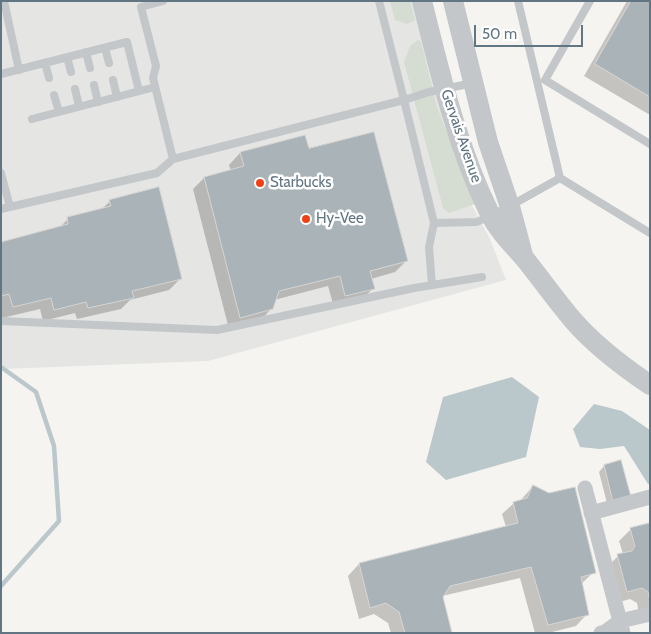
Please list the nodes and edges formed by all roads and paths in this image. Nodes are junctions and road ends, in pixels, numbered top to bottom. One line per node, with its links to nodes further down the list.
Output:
1 (4, 1): 14 (lane)
2 (163, 1): 21 (lane)
3 (379, 1): 27 (lane)
4 (422, 1): 23 (street, Gervais Avenue)
5 (453, 1): 19 (street, Gervais Avenue)
6 (518, 1): 35 (lane)
7 (590, 1): 32 (lane)
8 (105, 48): 9 (lane); 11 (lane); 24 (lane)
9 (86, 52): 10 (lane); 13 (lane)
10 (67, 58): 12 (lane); 15 (lane)
11 (109, 62)
12 (45, 63): 14 (lane); 17 (lane)
13 (90, 68)
14 (19, 70): 16 (lane)
15 (71, 72)
16 (1, 74)
17 (49, 78)
18 (113, 80): 26 (lane)
19 (474, 82): 23 (lane); 36 (street, Gervais Avenue)
20 (94, 85): 28 (lane)
21 (155, 87): 24 (lane); 33 (lane)
22 (75, 89): 29 (lane)
23 (444, 90): 27 (lane); 39 (street, Gervais Avenue)
24 (139, 91): 26 (lane)
25 (54, 95): 30 (lane)
26 (117, 96): 28 (lane)
27 (404, 100): 33 (lane); 40 (lane)
28 (98, 102): 29 (lane)
29 (79, 106): 30 (lane)
30 (59, 112): 31 (lane)
31 (32, 119)
32 (650, 144)
33 (173, 159): 37 (lane)
34 (1, 174): 37 (lane)
35 (560, 178): 36 (lane); 41 (lane)
36 (510, 206): 39 (lane); 42 (street, Gervais Avenue)
37 (10, 207): 38 (lane)
38 (1, 209)
39 (490, 215): 40 (lane); 42 (street, Gervais Avenue)
40 (434, 224): 44 (lane)
41 (650, 233)
42 (525, 259): 46 (street, Gervais Avenue)
43 (482, 277): 44 (lane)
44 (432, 285): 45 (lane)
45 (1, 321)
46 (650, 385)
47 (584, 488): 49 (street)
48 (650, 497): 49 (street)
49 (591, 513): 51 (street)
50 (650, 614): 51 (street)
51 (621, 627): 52 (street)
52 (601, 633)

